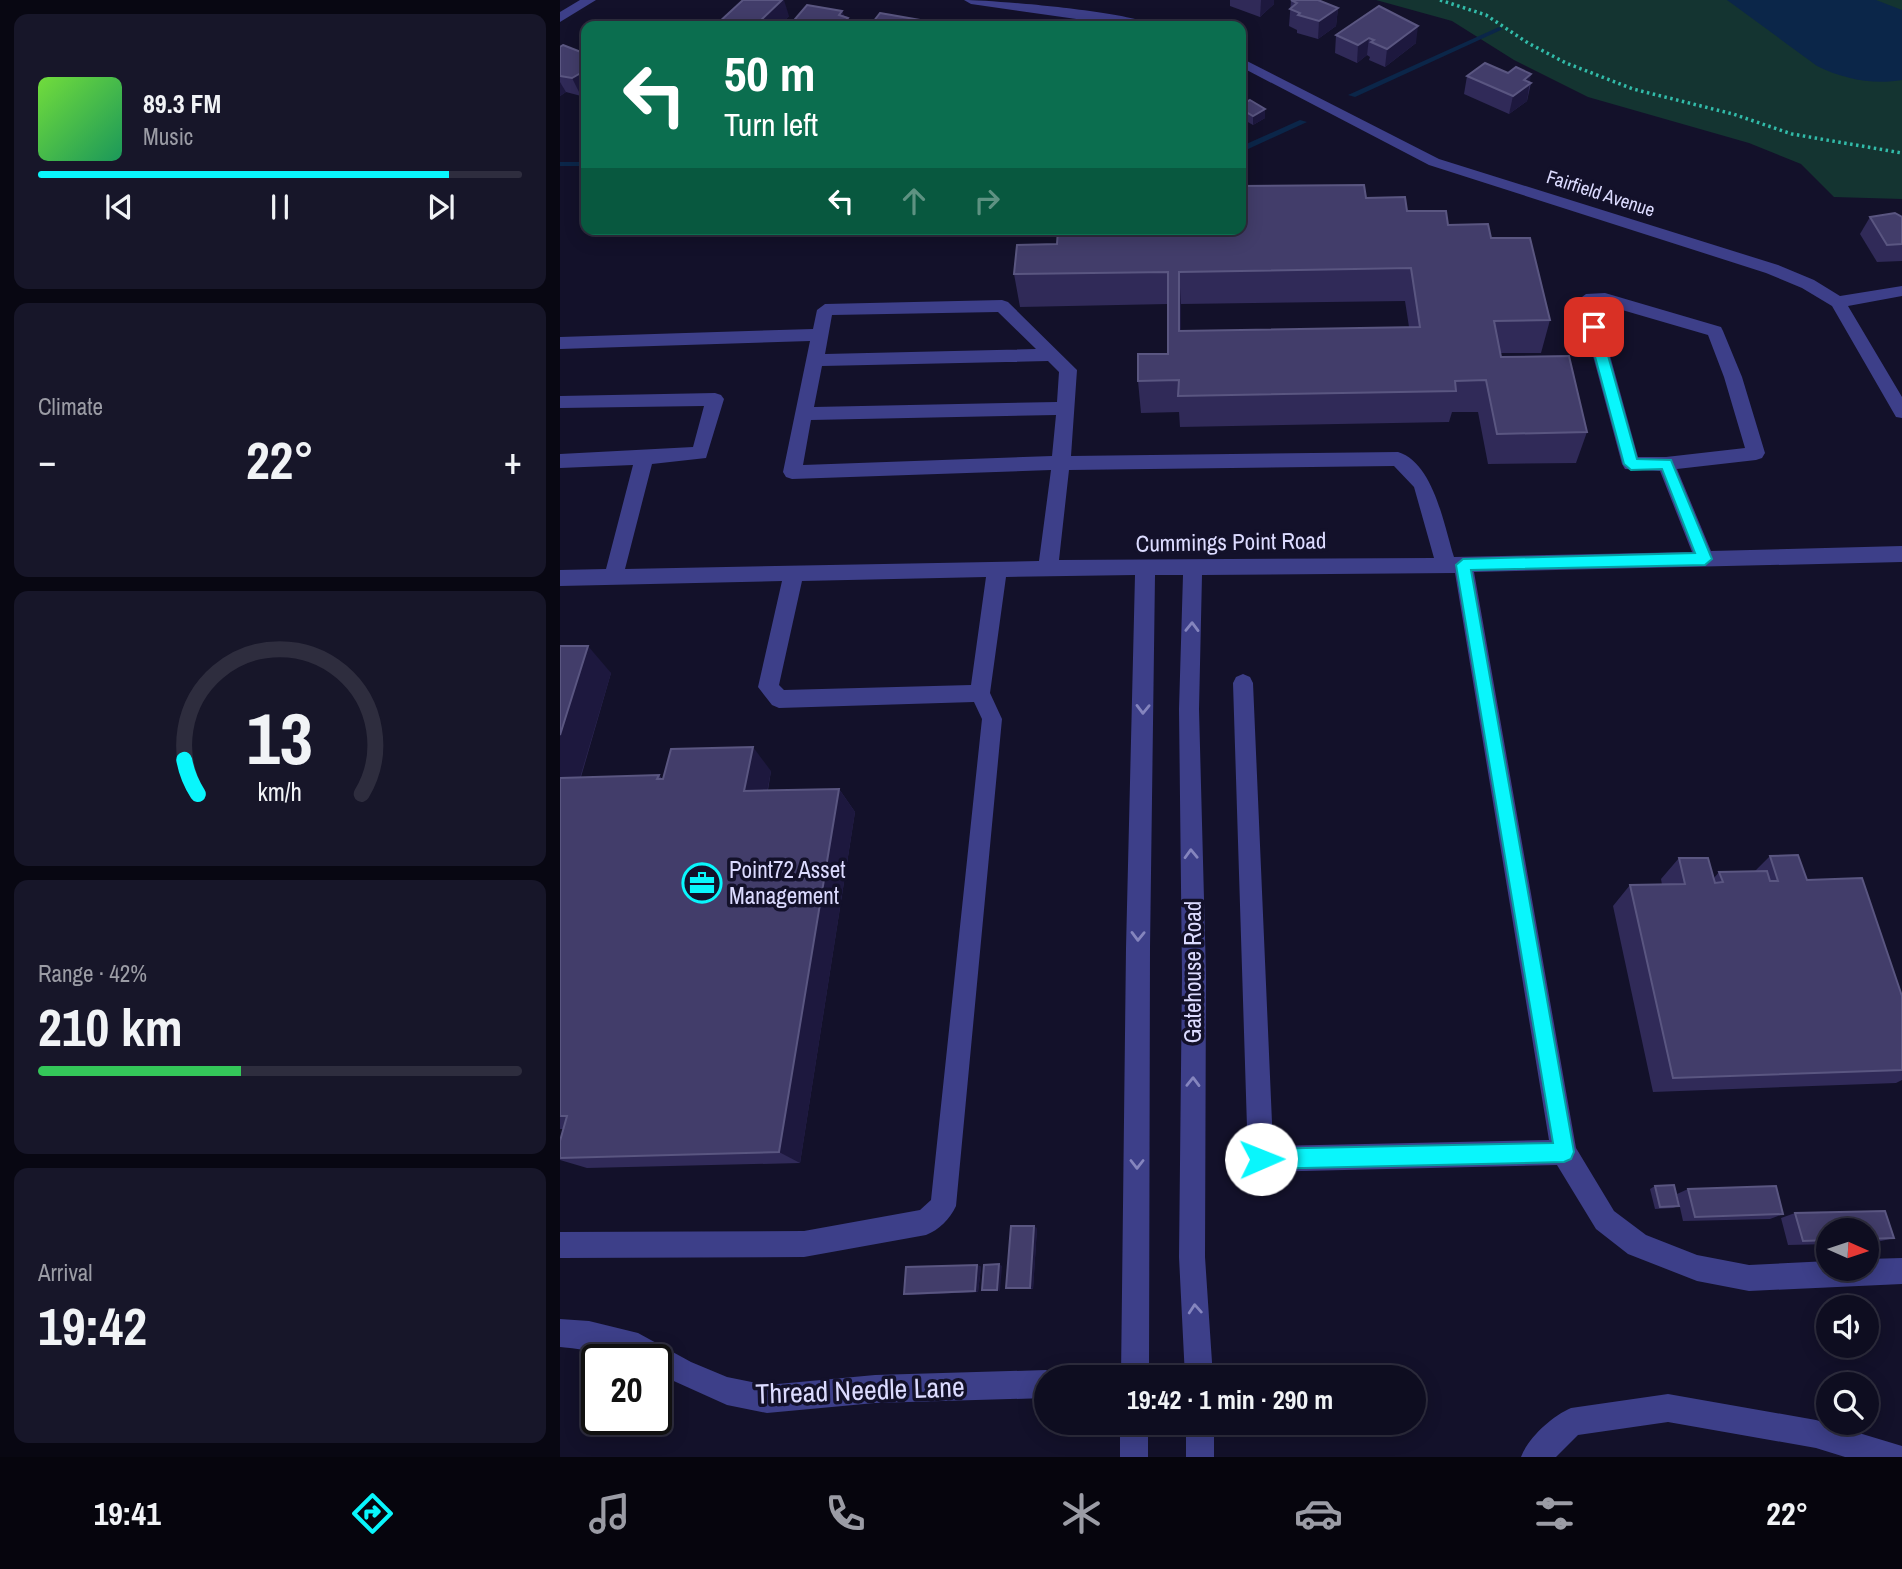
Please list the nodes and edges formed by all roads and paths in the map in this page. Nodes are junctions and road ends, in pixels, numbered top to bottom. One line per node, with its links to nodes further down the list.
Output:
1 (589, 0): 4 (street)
2 (971, 0): 5 (street)
3 (1440, 0): 7 (path)
4 (560, 18)
5 (1120, 21)
6 (1246, 65): 9 (street, Fairfield Avenue)
7 (1902, 153)
8 (1902, 291): 9 (street)
9 (1838, 302): 16 (street, Fairfield Avenue)
10 (820, 335): 11 (street); 12 (street); 13 (street)
11 (560, 343)
12 (1053, 355): 13 (street); 15 (street)
13 (815, 360): 17 (street)
14 (560, 402): 18 (street)
15 (1066, 408): 17 (street); 20 (street)
16 (1902, 412)
17 (803, 414): 20 (street)
18 (644, 458): 19 (street); 30 (street)
19 (560, 461)
20 (1061, 463): 24 (street); 27 (street)
21 (1666, 464): 21 (street); 23 (street)
22 (1902, 554): 23 (street, Cummings Point Road)
23 (1705, 559): 24 (street, Cummings Point Road)
24 (1455, 565): 26 (street, Cummings Point Road); 34 (street)
25 (1146, 567): 26 (street, Cummings Point Road); 27 (street, Cummings Point Road); 38 (street, one-way to 38)
26 (1193, 567): 39 (street, Gatehouse Road, one-way to 26)
27 (1048, 568): 28 (street, Cummings Point Road)
28 (997, 569): 29 (street, Cummings Point Road); 33 (street)
29 (794, 573): 30 (street, Cummings Point Road); 33 (street)
30 (614, 576): 31 (street, Cummings Point Road)
31 (560, 578)
32 (1243, 684): 34 (street)
33 (980, 693): 35 (street)
34 (1564, 1152): 36 (street)
35 (560, 1245)
36 (1902, 1270)
37 (560, 1333): 40 (street, Thread Needle Lane)
38 (1135, 1365)
39 (1198, 1365)
40 (1034, 1384)
41 (1134, 1435): 43 (street)
42 (1200, 1435): 44 (street)
43 (1134, 1457)
44 (1200, 1457)
45 (1535, 1457): 46 (street)
46 (1894, 1457)

